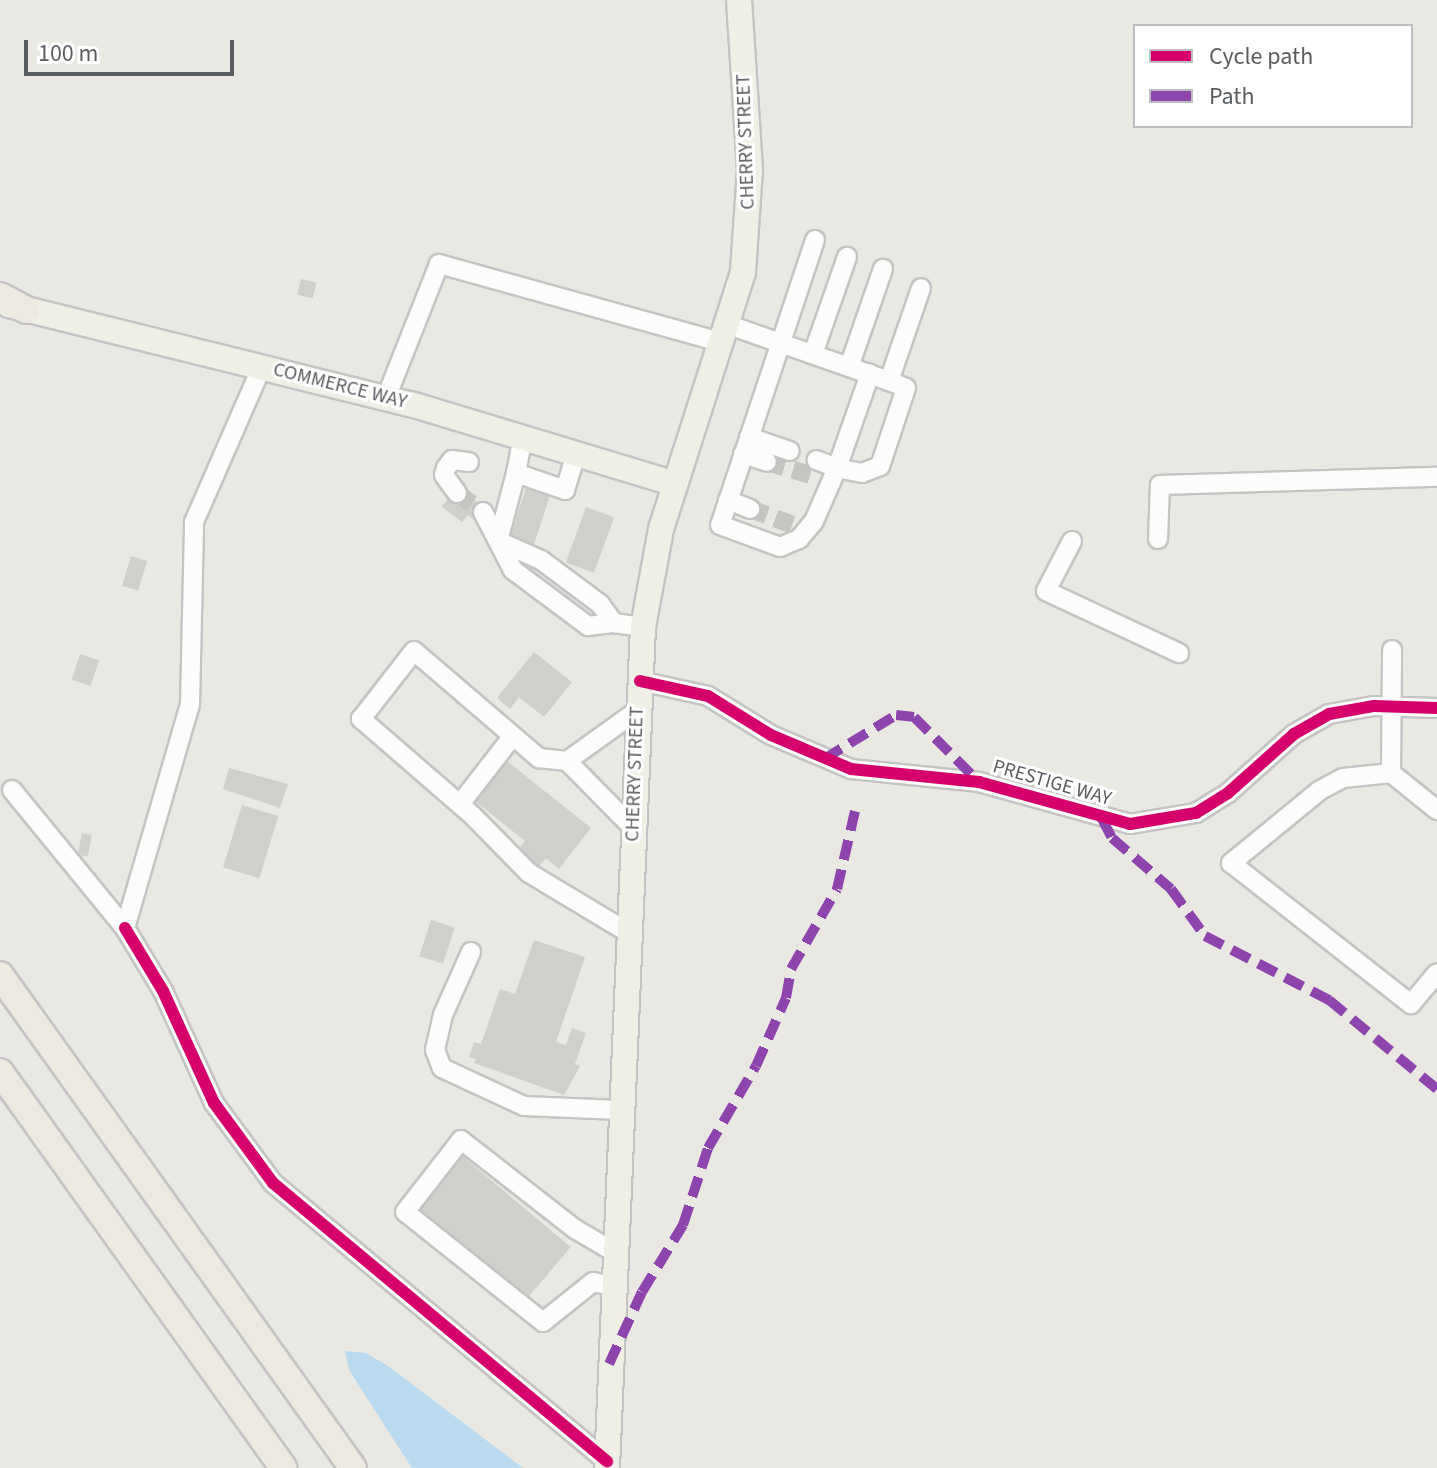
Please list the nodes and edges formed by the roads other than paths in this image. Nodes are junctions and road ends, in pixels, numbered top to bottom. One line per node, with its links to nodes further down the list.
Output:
1 (739, 0): 9 (main road, CHERRY STREET)
2 (815, 240): 10 (street)
3 (847, 257): 11 (street)
4 (883, 269): 13 (street)
5 (921, 288): 15 (street)
6 (0, 296): 8 (highway)
7 (0, 303): 8 (main road, COMMERCE WAY)
8 (26, 310): 12 (main road, COMMERCE WAY)
9 (726, 334): 10 (street); 16 (street); 27 (main road, CHERRY STREET)
10 (779, 343): 11 (street); 18 (street)
11 (813, 354): 13 (street)
12 (262, 366): 16 (main road, COMMERCE WAY); 50 (street)
13 (849, 367): 14 (street)
14 (870, 374): 15 (street); 25 (street)
15 (889, 381): 25 (street)
16 (386, 398): 17 (main road, COMMERCE WAY)
17 (523, 437): 20 (main road, COMMERCE WAY); 24 (street)
18 (746, 445): 19 (street); 22 (street); 29 (street)
19 (790, 451)
20 (576, 453): 24 (street); 27 (main road, COMMERCE WAY)
21 (469, 462): 28 (street)
22 (767, 462)
23 (813, 468): 25 (street)
24 (516, 473): 33 (street)
25 (833, 474): 29 (street)
26 (1437, 477): 32 (street)
27 (675, 484): 36 (main road, CHERRY STREET)
28 (457, 493)
29 (728, 500): 30 (street)
30 (750, 509)
31 (483, 512): 33 (street)
32 (1158, 539)
33 (498, 541): 35 (street); 35 (street)
34 (1072, 541): 38 (street)
35 (614, 623): 36 (street)
36 (643, 627): 39 (main road, CHERRY STREET)
37 (1392, 650): 40 (street)
38 (1179, 653)
39 (640, 681): 40 (street, PRESTIGE WAY); 42 (main road, CHERRY STREET)
40 (1390, 706): 41 (street, PRESTIGE WAY); 45 (street)
41 (1437, 708)
42 (638, 710): 44 (street); 49 (main road, CHERRY STREET)
43 (513, 736): 44 (street); 47 (street); 47 (street)
44 (567, 761): 49 (street)
45 (1391, 773): 48 (street); 53 (street)
46 (12, 790): 50 (street)
47 (460, 804): 51 (street)
48 (1437, 810)
49 (632, 827): 51 (main road, CHERRY STREET)
50 (125, 928): 59 (street)
51 (629, 933): 56 (main road, CHERRY STREET)
52 (471, 952): 56 (street)
53 (1437, 973)
54 (0, 975): 61 (highway)
55 (0, 1072): 60 (highway)
56 (620, 1110): 57 (main road, CHERRY STREET)
57 (614, 1252): 58 (main road, CHERRY STREET); 58 (street)
58 (613, 1286): 59 (main road, CHERRY STREET)
59 (607, 1465)
60 (284, 1468)
61 (353, 1468)

